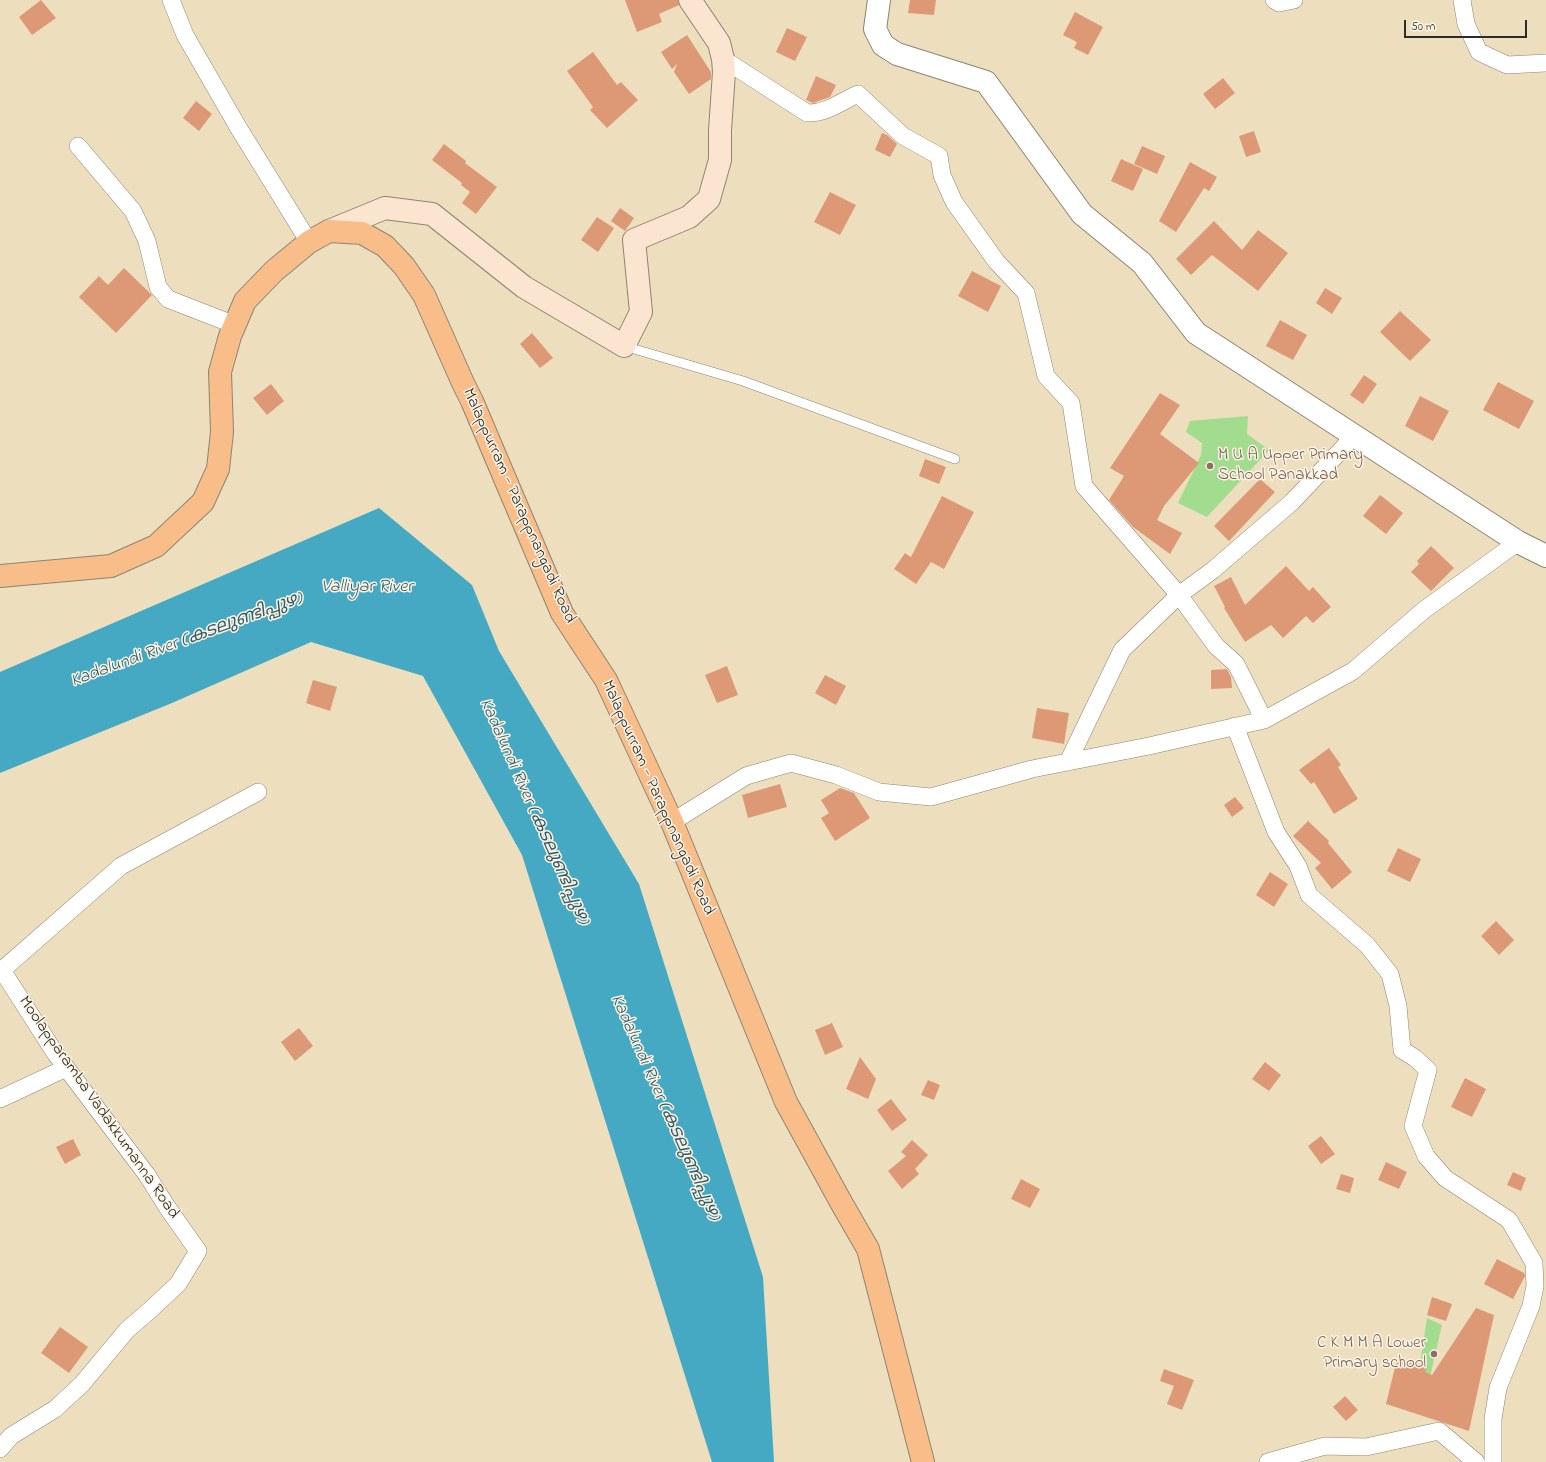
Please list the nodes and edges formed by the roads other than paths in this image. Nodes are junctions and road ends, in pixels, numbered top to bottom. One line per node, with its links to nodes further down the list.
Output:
1 (171, 0): 11 (street)
2 (690, 0): 7 (main road)
3 (878, 0): 14 (street)
4 (1274, 0): 5 (street)
5 (1294, 0)
6 (1462, 0): 8 (street)
7 (723, 59): 13 (main road); 19 (street)
8 (1546, 64)
9 (78, 146): 12 (street)
10 (329, 231): 11 (main road); 13 (main road); 24 (main road, Malappurram - Parappnangadi Road)
11 (309, 242): 12 (main road)
12 (235, 325): 18 (main road)
13 (624, 346): 15 (lane)
14 (1353, 435): 16 (street); 19 (street)
15 (955, 459)
16 (1518, 542): 17 (street); 20 (street)
17 (1546, 556)
18 (0, 576)
19 (1180, 595): 20 (street); 22 (street)
20 (1264, 720): 21 (street)
21 (1235, 726): 22 (street); 31 (street)
22 (1068, 762): 24 (street)
23 (258, 792): 25 (street, Moolapparamba Vadakkumanna Road)
24 (672, 822): 28 (main road, Malappurram - Parappnangadi Road)
25 (66, 1068): 26 (street); 27 (street, Moolapparamba Vadakkumanna Road)
26 (0, 1099)
27 (0, 1449)
28 (923, 1462)
29 (1268, 1462): 30 (street)
30 (1476, 1462)
31 (1493, 1462)

